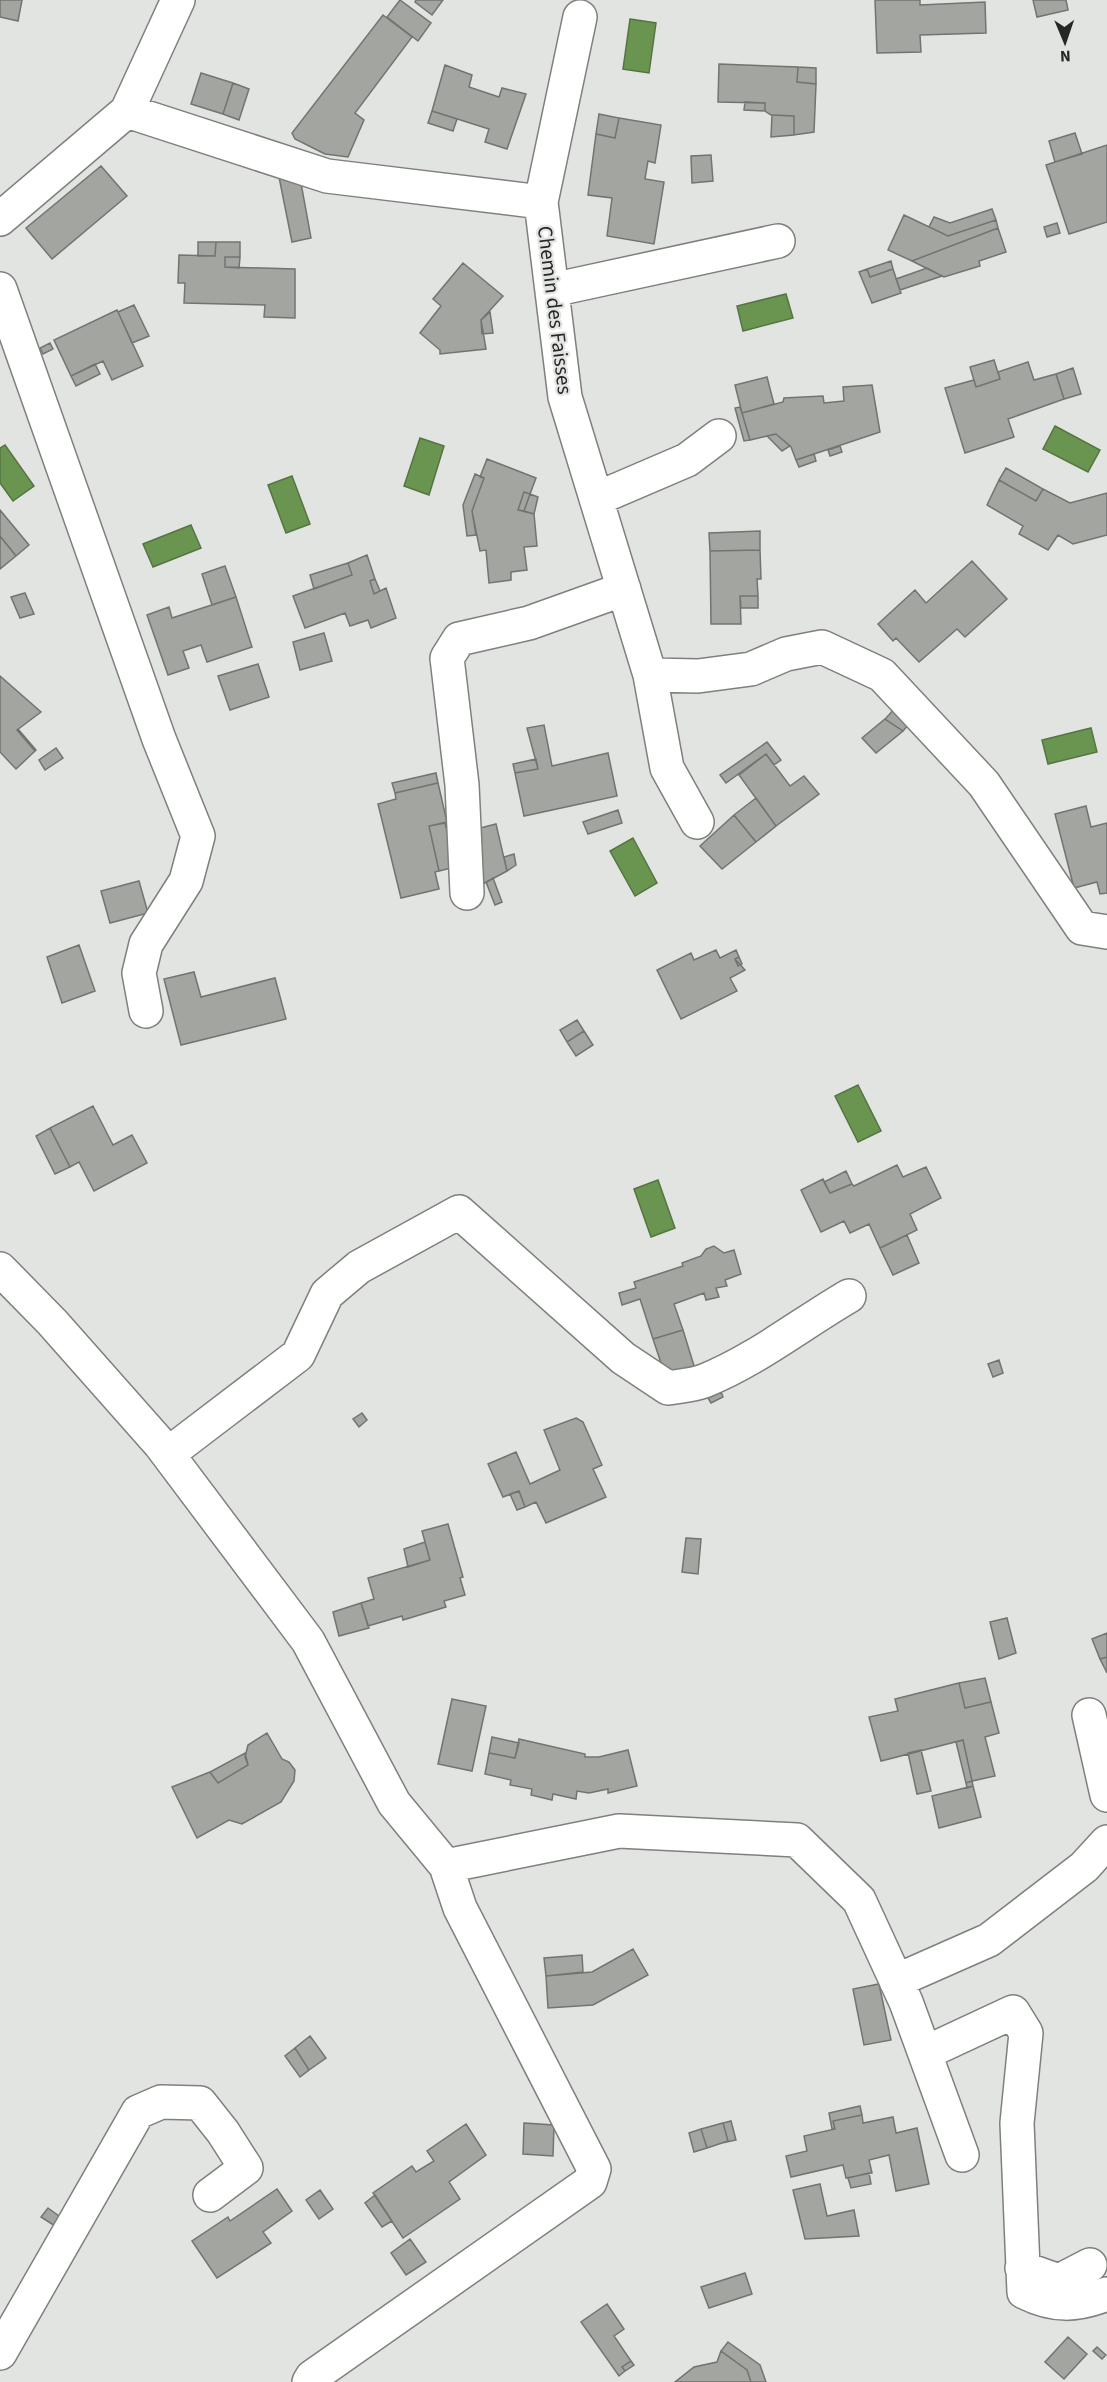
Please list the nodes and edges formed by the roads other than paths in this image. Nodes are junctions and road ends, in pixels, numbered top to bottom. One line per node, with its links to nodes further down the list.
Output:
1 (178, 0): 3 (street)
2 (580, 17): 4 (street)
3 (127, 111): 4 (street, Chemin des Faisses); 5 (street)
4 (541, 202): 8 (street, Chemin des Faisses)
5 (0, 219)
6 (778, 241): 8 (street)
7 (0, 289): 16 (street)
8 (552, 290): 10 (street, Chemin des Faisses)
9 (719, 436): 10 (street)
10 (597, 499): 11 (street, Chemin des Faisses)
11 (624, 589): 12 (street, Chemin des Faisses); 14 (street)
12 (650, 675): 13 (street, Chemin des Faisses); 15 (street)
13 (697, 822)
14 (467, 893)
15 (1107, 932)
16 (146, 1011)
17 (0, 1269): 19 (street)
18 (849, 1296): 19 (street)
19 (168, 1454): 23 (street)
20 (1089, 1715): 21 (street)
21 (1107, 1795)
22 (1107, 1842): 24 (street)
23 (446, 1866): 24 (street); 32 (street)
24 (896, 1981): 25 (street)
25 (925, 2053): 26 (street); 29 (street)
26 (962, 2155)
27 (210, 2195): 31 (street)
28 (1090, 2265): 29 (street)
29 (1022, 2268): 30 (street)
30 (1107, 2294)
31 (0, 2352)
32 (309, 2382)

